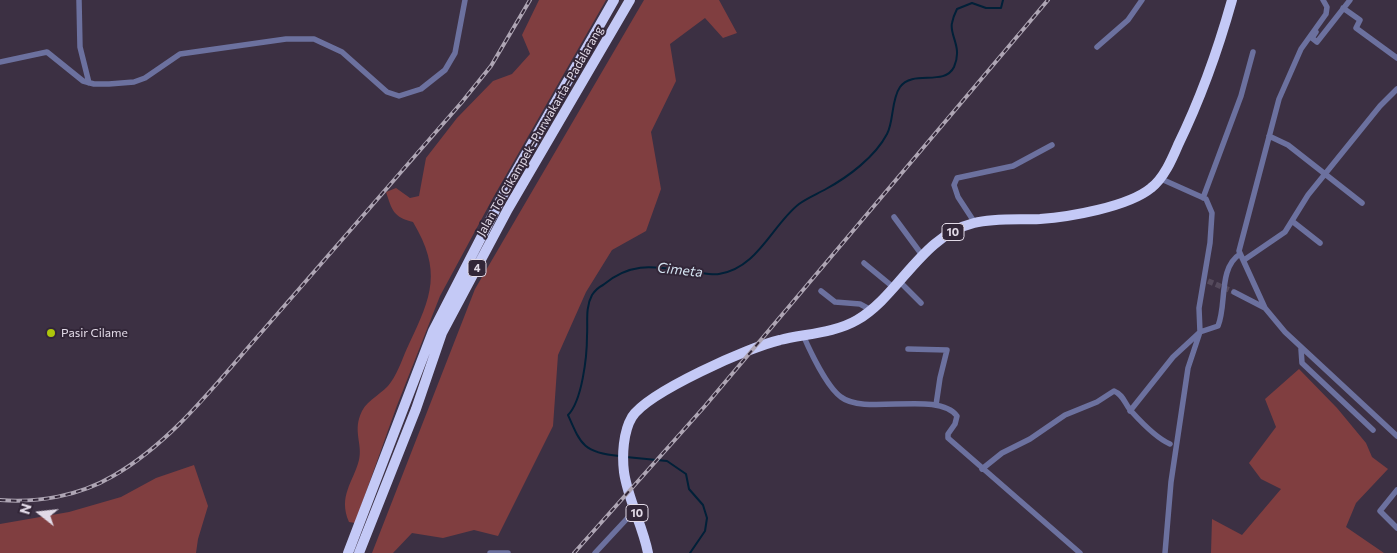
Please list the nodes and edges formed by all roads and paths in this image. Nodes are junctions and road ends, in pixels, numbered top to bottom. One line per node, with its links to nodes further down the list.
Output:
1 (79, 0): 15 (street)
2 (464, 0): 15 (street)
3 (614, 0): 50 (highway, Jalan Tol Cikampek–Purwakarta–Padalarang / 4)
4 (630, 0): 51 (highway, Jalan Tol Cikampek–Purwakarta–Padalarang / 4)
5 (1142, 0): 11 (street)
6 (1232, 0): 20 (highway, 10)
7 (1323, 0): 10 (street)
8 (1350, 0): 9 (street)
9 (1343, 8): 10 (street); 13 (street)
10 (1322, 19): 17 (street)
11 (1097, 47)
12 (1252, 52): 21 (street)
13 (1397, 58)
14 (0, 62): 15 (street)
15 (89, 83)
16 (1397, 88): 19 (street)
17 (1269, 136): 19 (street); 27 (street)
18 (1052, 145): 25 (street)
19 (1326, 174): 22 (street); 24 (street)
20 (1160, 178): 21 (street); 25 (highway, 10)
21 (1203, 198): 37 (street)
22 (1362, 204)
23 (894, 217): 28 (street)
24 (1292, 221): 26 (street); 29 (street)
25 (975, 223): 28 (highway, 10)
26 (1320, 243)
27 (1240, 254): 29 (street); 37 (street)
28 (922, 255): 31 (highway, 10)
29 (1244, 260): 35 (street)
30 (864, 263): 31 (street)
31 (895, 283): 34 (street); 36 (highway, 10)
32 (821, 291): 36 (street)
33 (1234, 292): 35 (street)
34 (921, 303)
35 (1265, 308): 40 (street)
36 (871, 310): 38 (highway, 10)
37 (1200, 332): 42 (street); 57 (street)
38 (803, 335): 41 (street); 48 (highway, 10)
39 (908, 349): 41 (street)
40 (1301, 349): 43 (street); 44 (street)
41 (936, 406): 46 (street)
42 (1130, 411): 45 (street); 46 (street)
43 (1373, 430)
44 (1397, 436)
45 (1170, 444)
46 (982, 469): 56 (street)
47 (1397, 490): 49 (street)
48 (636, 509): 54 (street); 55 (highway, 10)
49 (1397, 528)
50 (348, 553)
51 (359, 553)
52 (490, 553): 53 (street)
53 (508, 553)
54 (596, 553)
55 (648, 553)
56 (1080, 553)
57 (1165, 553)

